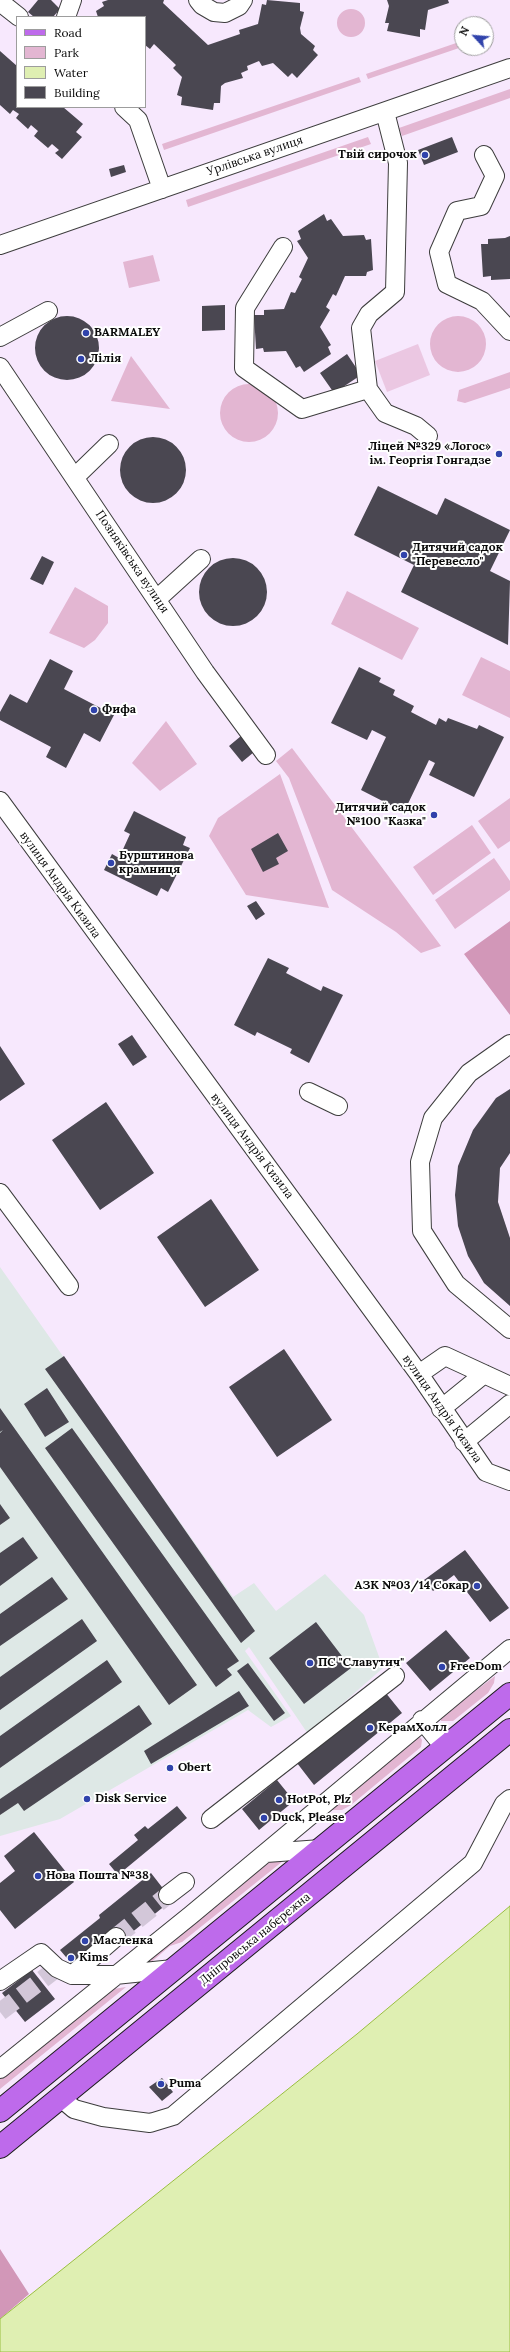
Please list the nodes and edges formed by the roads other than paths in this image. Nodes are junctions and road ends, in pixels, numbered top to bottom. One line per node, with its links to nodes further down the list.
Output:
1 (72, 0): 6 (street)
2 (198, 0): 3 (street)
3 (243, 0)
4 (0, 2): 5 (street)
5 (18, 16)
6 (66, 16)
7 (510, 68): 9 (street, Урлівська вулиця)
8 (125, 108): 11 (street)
9 (385, 112): 11 (street, Урлівська вулиця); 18 (street)
10 (484, 155): 15 (street)
11 (162, 189): 12 (street, Урлівська вулиця)
12 (4, 239)
13 (283, 247): 18 (street)
14 (48, 311): 16 (street)
15 (510, 331)
16 (0, 337)
17 (0, 366): 21 (street, Позняківська вулиця)
18 (368, 389): 19 (street)
19 (428, 436)
20 (109, 444): 21 (street)
21 (75, 477): 23 (street, Позняківська вулиця)
22 (200, 559): 23 (street)
23 (157, 599): 24 (street, Позняківська вулиця)
24 (266, 755)
25 (0, 802): 32 (street, вулиця Андрія Кизила)
26 (510, 1044): 31 (street)
27 (309, 1092): 28 (street)
28 (338, 1106)
29 (0, 1193): 30 (street)
30 (69, 1286)
31 (510, 1329)
32 (418, 1374): 33 (street); 36 (street, вулиця Андрія Кизила)
33 (484, 1374): 34 (street); 36 (street)
34 (510, 1386)
35 (510, 1404): 37 (street)
36 (441, 1409): 37 (street, вулиця Андрія Кизила)
37 (464, 1442): 38 (street, вулиця Андрія Кизила)
38 (510, 1481)
39 (510, 1649): 42 (street)
40 (395, 1676): 46 (street)
41 (510, 1694): 44 (main road)
42 (422, 1720): 44 (street); 48 (street)
43 (510, 1730): 57 (main road, Дніпровська набережна)
44 (445, 1748): 47 (main road)
45 (510, 1799): 57 (street)
46 (211, 1819)
47 (321, 1849): 48 (street); 52 (main road)
48 (266, 1853): 54 (street)
49 (185, 1882): 50 (street)
50 (168, 1895)
51 (116, 1937): 53 (street)
52 (173, 1969): 54 (street); 58 (main road)
53 (72, 1975): 54 (street); 55 (street)
54 (115, 1975): 56 (street)
55 (0, 1981)
56 (0, 2070)
57 (61, 2098): 59 (main road, Дніпровська набережна)
58 (0, 2111)
59 (0, 2147)

